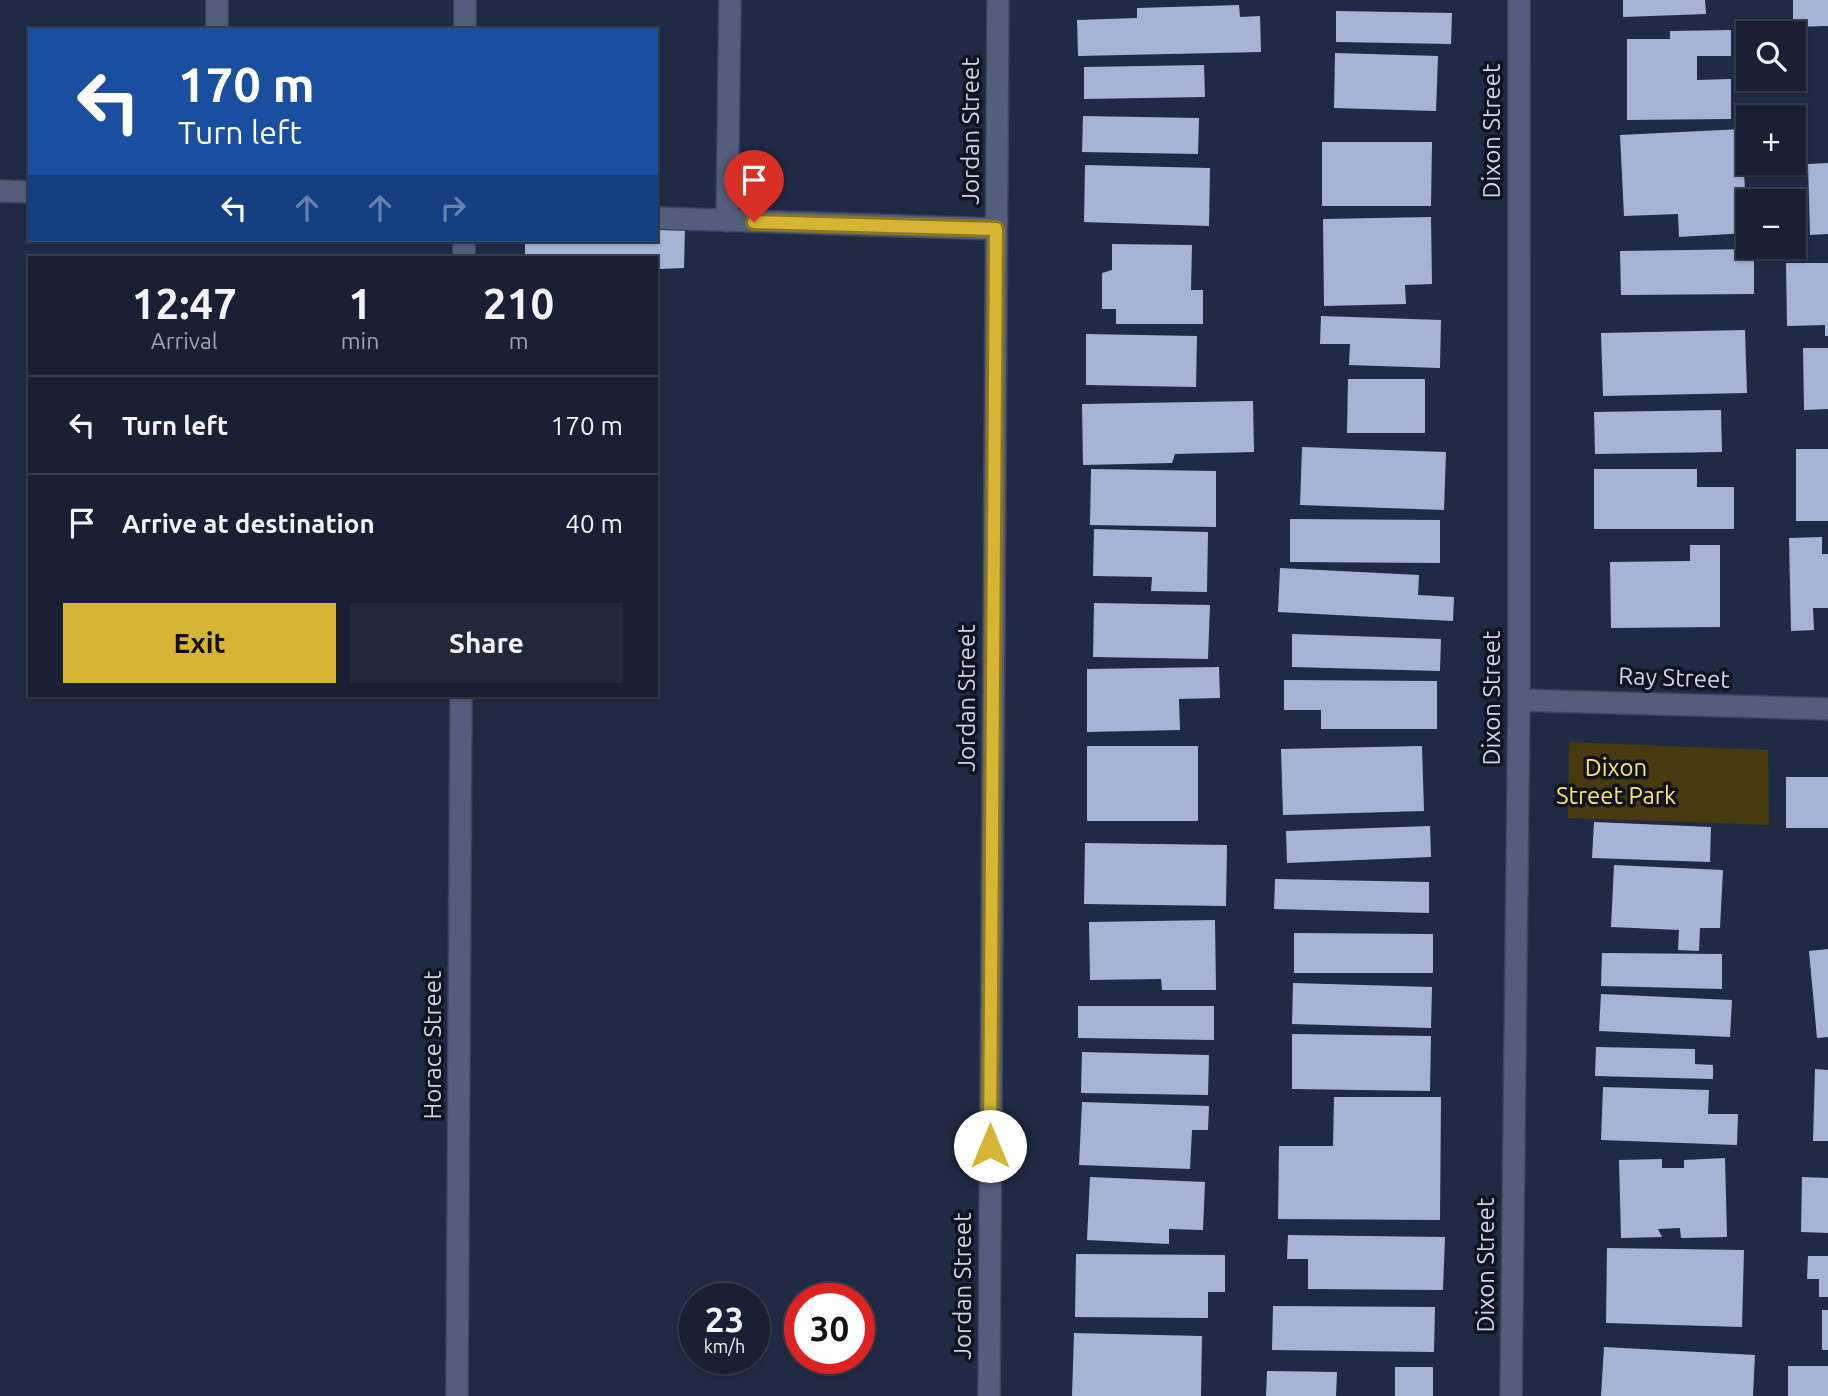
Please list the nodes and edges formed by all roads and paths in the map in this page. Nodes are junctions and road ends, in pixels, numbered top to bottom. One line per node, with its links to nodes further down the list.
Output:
1 (217, 0): 6 (street)
2 (465, 0): 7 (street)
3 (730, 0): 11 (street)
4 (998, 0): 12 (street, Jordan Street)
5 (1519, 0): 14 (street, Dixon Street)
6 (217, 28)
7 (465, 28)
8 (0, 191): 9 (street)
9 (28, 192)
10 (658, 218): 11 (street)
11 (727, 221): 12 (street)
12 (996, 229): 17 (street, Jordan Street)
13 (461, 697): 16 (street, Horace Street)
14 (1519, 700): 15 (street, Ray Street); 18 (street, Dixon Street)
15 (1828, 709)
16 (457, 1396)
17 (989, 1396)
18 (1511, 1396)

